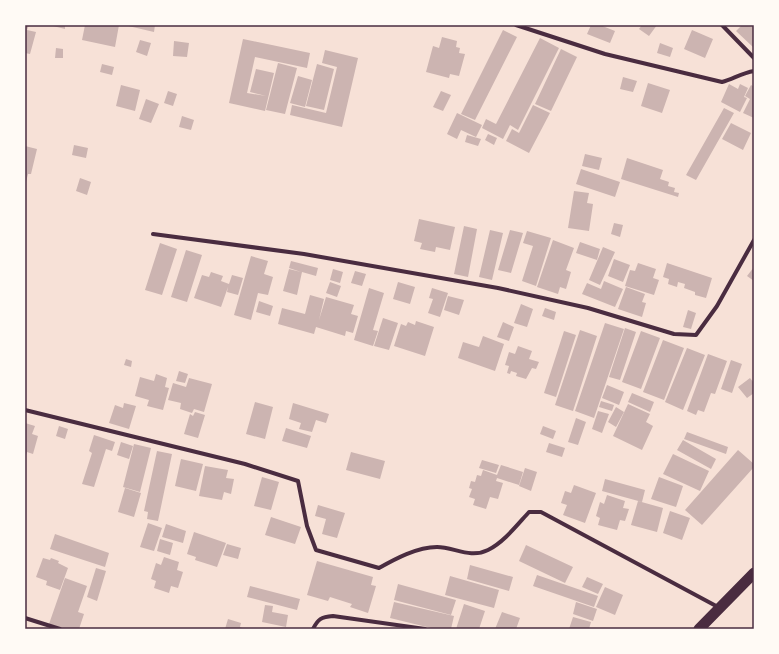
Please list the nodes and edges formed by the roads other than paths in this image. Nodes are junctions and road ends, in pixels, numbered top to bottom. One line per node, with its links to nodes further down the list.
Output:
1 (516, 25): 4 (street)
2 (722, 25): 3 (street)
3 (754, 58)
4 (754, 71)
5 (152, 234): 6 (street)
6 (754, 240)
7 (25, 410): 9 (street)
8 (754, 573): 9 (highway)
9 (720, 608): 14 (highway)
10 (25, 618): 11 (street)
11 (60, 629)
12 (313, 629): 13 (street)
13 (425, 629)
14 (699, 629)

